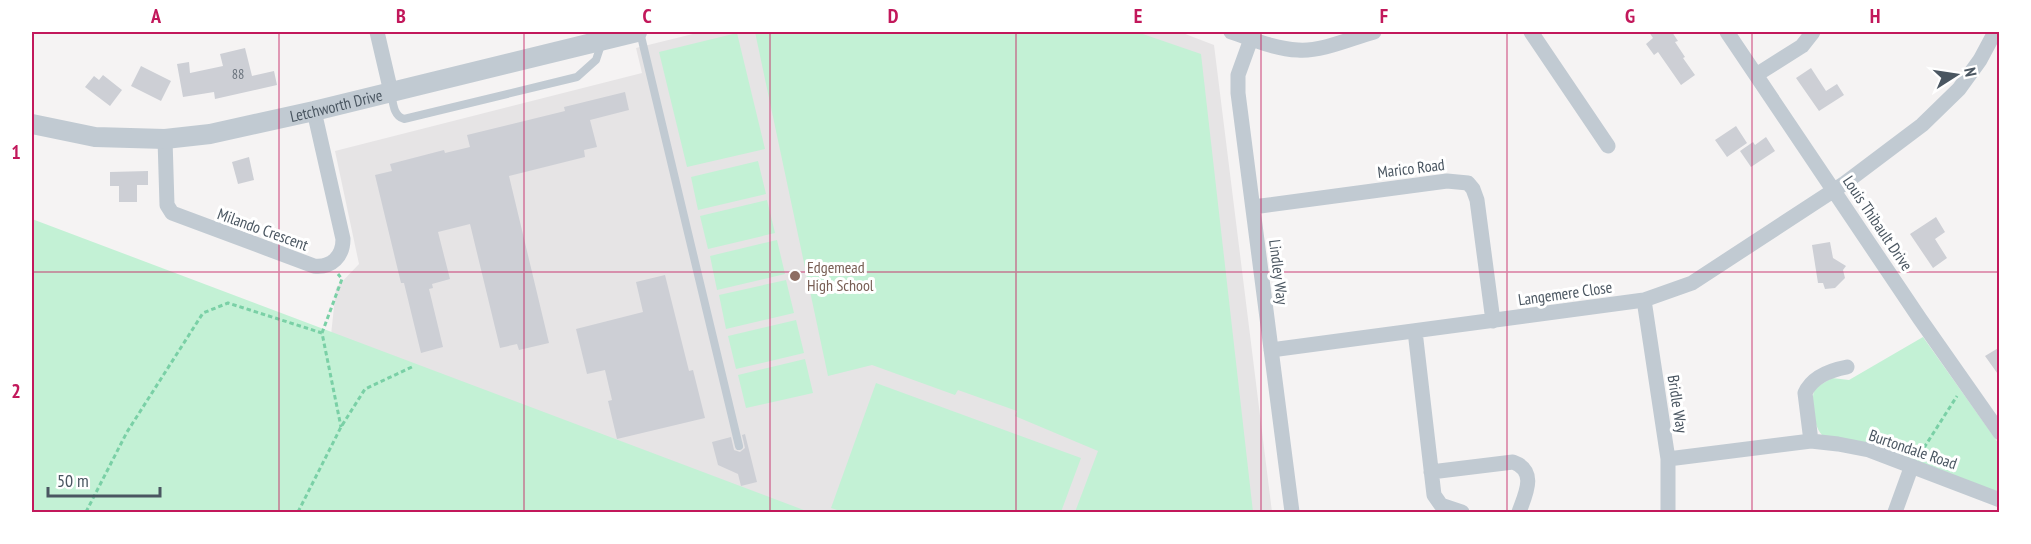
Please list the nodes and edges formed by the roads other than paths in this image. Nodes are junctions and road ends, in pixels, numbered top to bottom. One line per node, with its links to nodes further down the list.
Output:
1 (377, 32): 12 (street)
2 (638, 32): 10 (street, Letchworth Drive); 26 (lane)
3 (1231, 32): 9 (street)
4 (1374, 32): 9 (street)
5 (1531, 32): 16 (street)
6 (1727, 32): 11 (street, Louis Thibault Drive)
7 (1813, 32): 11 (street)
8 (1995, 32): 17 (street, Langemere Close)
9 (1251, 39): 18 (street, Lindley Way)
10 (602, 40): 12 (street, Letchworth Drive); 12 (lane)
11 (1756, 75): 17 (street, Louis Thibault Drive)
12 (391, 92): 13 (street, Letchworth Drive)
13 (314, 111): 15 (street, Letchworth Drive); 15 (street, Milando Crescent)
14 (32, 124): 15 (street, Letchworth Drive)
15 (165, 139)
16 (1608, 146)
17 (1834, 189): 19 (street, Langemere Close); 24 (street, Louis Thibault Drive)
18 (1253, 207): 20 (street, Marico Road); 22 (street, Lindley Way)
19 (1644, 300): 20 (street, Langemere Close); 27 (street, Bridle Way)
20 (1493, 321): 21 (street, Langemere Close)
21 (1415, 331): 22 (street, Langemere Close); 29 (street)
22 (1271, 350): 31 (street, Lindley Way)
23 (1847, 367): 25 (street)
24 (2000, 433)
25 (1811, 441): 27 (street, Burtondale Road); 28 (street, Burtondale Road)
26 (739, 446)
27 (1668, 459): 34 (street, Bridle Way)
28 (1911, 468): 30 (street, Burtondale Road); 35 (street)
29 (1431, 472): 32 (street); 33 (street)
30 (2000, 500)
31 (1292, 513)
32 (1462, 513)
33 (1519, 513)
34 (1668, 513)
35 (1895, 513)

